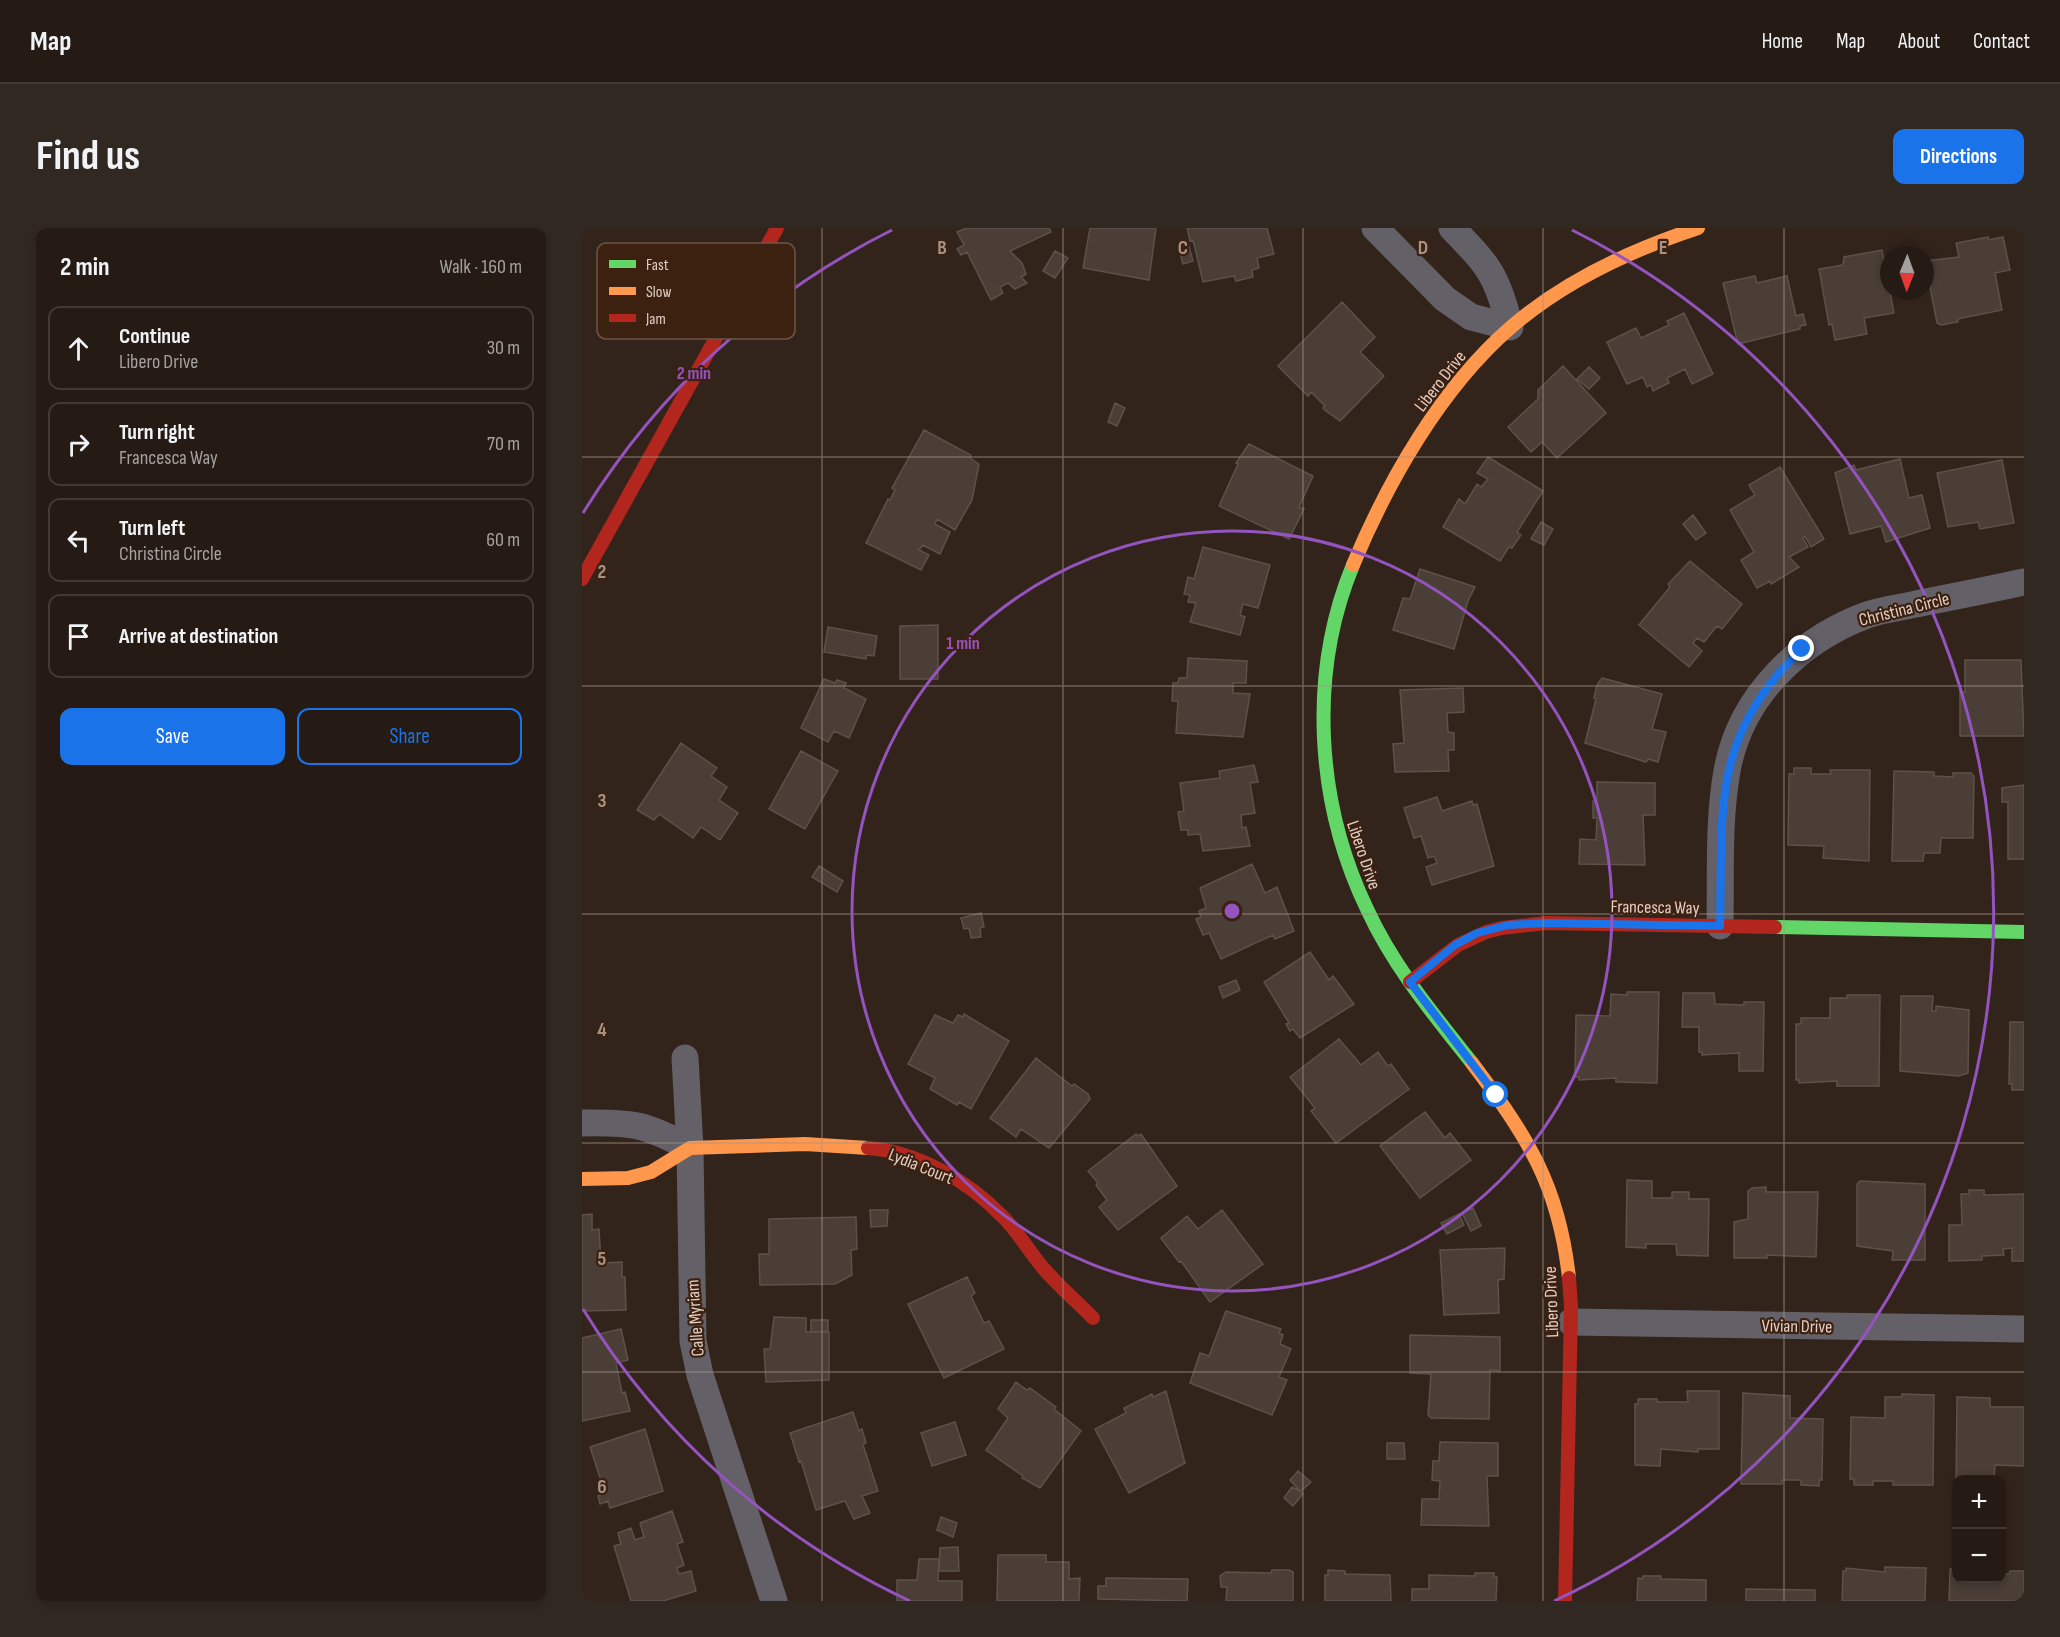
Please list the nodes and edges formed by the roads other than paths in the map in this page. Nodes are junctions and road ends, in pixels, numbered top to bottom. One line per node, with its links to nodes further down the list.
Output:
1 (777, 228): 5 (street)
2 (1376, 228): 6 (street)
3 (1452, 228): 6 (street)
4 (1698, 228): 6 (street, Libero Drive)
5 (769, 243)
6 (1510, 327): 12 (street, Libero Drive)
7 (715, 339): 8 (street)
8 (582, 579)
9 (2024, 582): 10 (street, Christina Circle)
10 (1720, 926): 11 (street, Francesca Way); 12 (street, Francesca Way)
11 (2024, 932)
12 (1410, 982): 18 (street, Libero Drive)
13 (685, 1058): 15 (street, Calle Myriam)
14 (582, 1123): 15 (street)
15 (690, 1149): 16 (street, Lydia Court); 17 (street, Lydia Court); 20 (street, Calle Myriam)
16 (582, 1179)
17 (1093, 1318)
18 (1571, 1322): 19 (street, Vivian Drive); 21 (street, Libero Drive)
19 (2024, 1329)
20 (774, 1601)
21 (1565, 1601)

